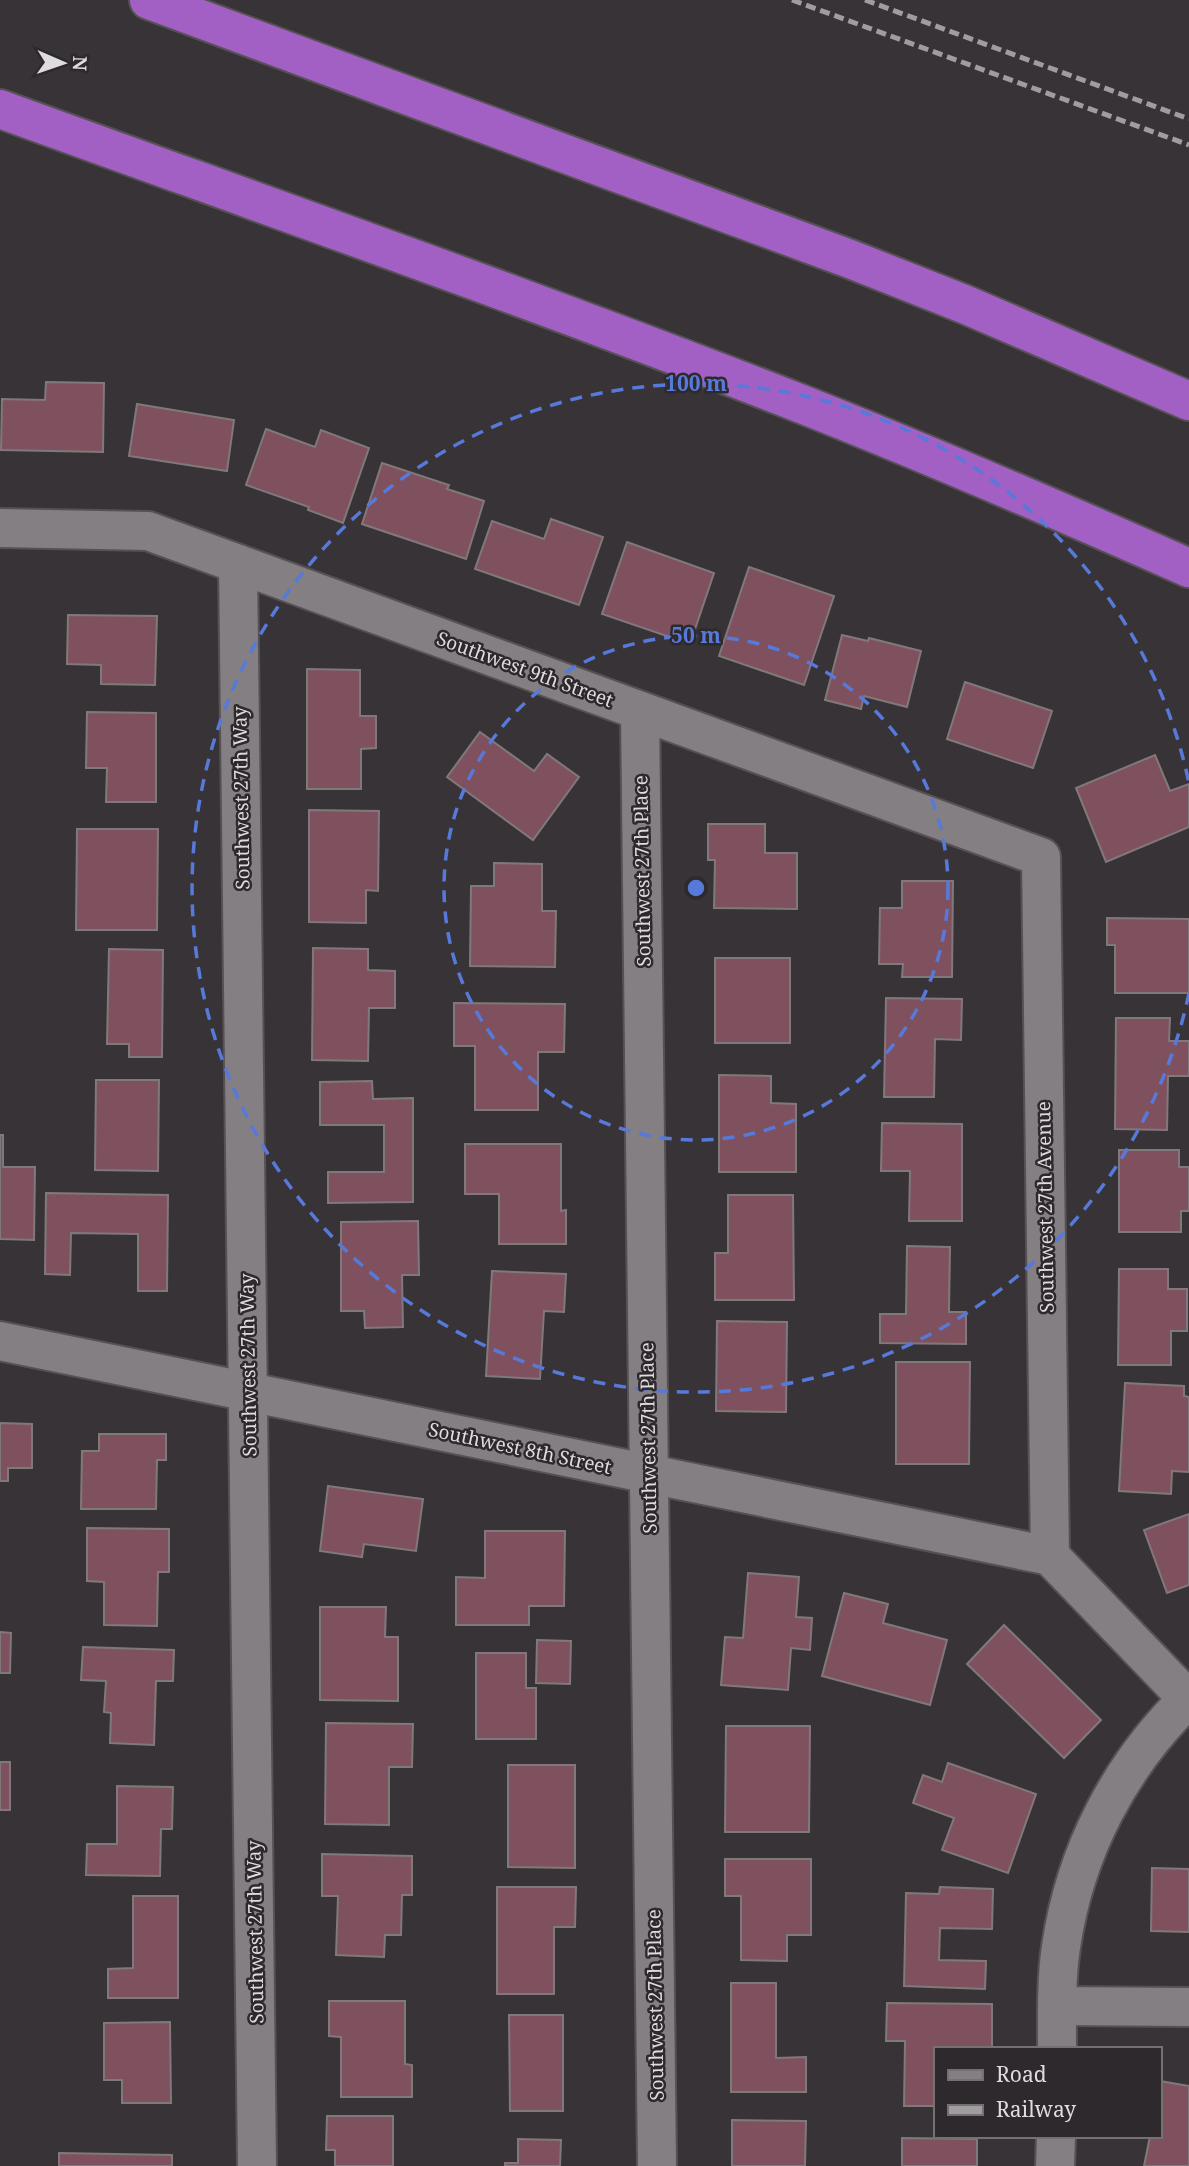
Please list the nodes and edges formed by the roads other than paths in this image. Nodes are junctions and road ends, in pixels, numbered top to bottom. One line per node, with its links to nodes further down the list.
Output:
1 (149, 0): 3 (highway)
2 (0, 109): 6 (highway)
3 (1189, 401)
4 (0, 528): 5 (street, Southwest 9th Street)
5 (238, 564): 7 (street, Southwest 9th Street); 10 (street, Southwest 27th Way)
6 (1189, 568)
7 (640, 710): 8 (street, Southwest 9th Street); 11 (street, Southwest 27th Place)
8 (1041, 857): 12 (street, Southwest 27th Avenue)
9 (0, 1341): 10 (street, Southwest 8th Street)
10 (248, 1392): 11 (street, Southwest 8th Street); 18 (street, Southwest 27th Way)
11 (649, 1474): 12 (street, Southwest 8th Street); 19 (street, Southwest 27th Place)
12 (1050, 1556): 13 (street)
13 (1188, 1698): 14 (street)
14 (1057, 2006): 15 (street); 16 (street)
15 (1189, 2007)
16 (1057, 2047)
17 (1056, 2138): 20 (street)
18 (257, 2166)
19 (657, 2166)
20 (1055, 2166)

